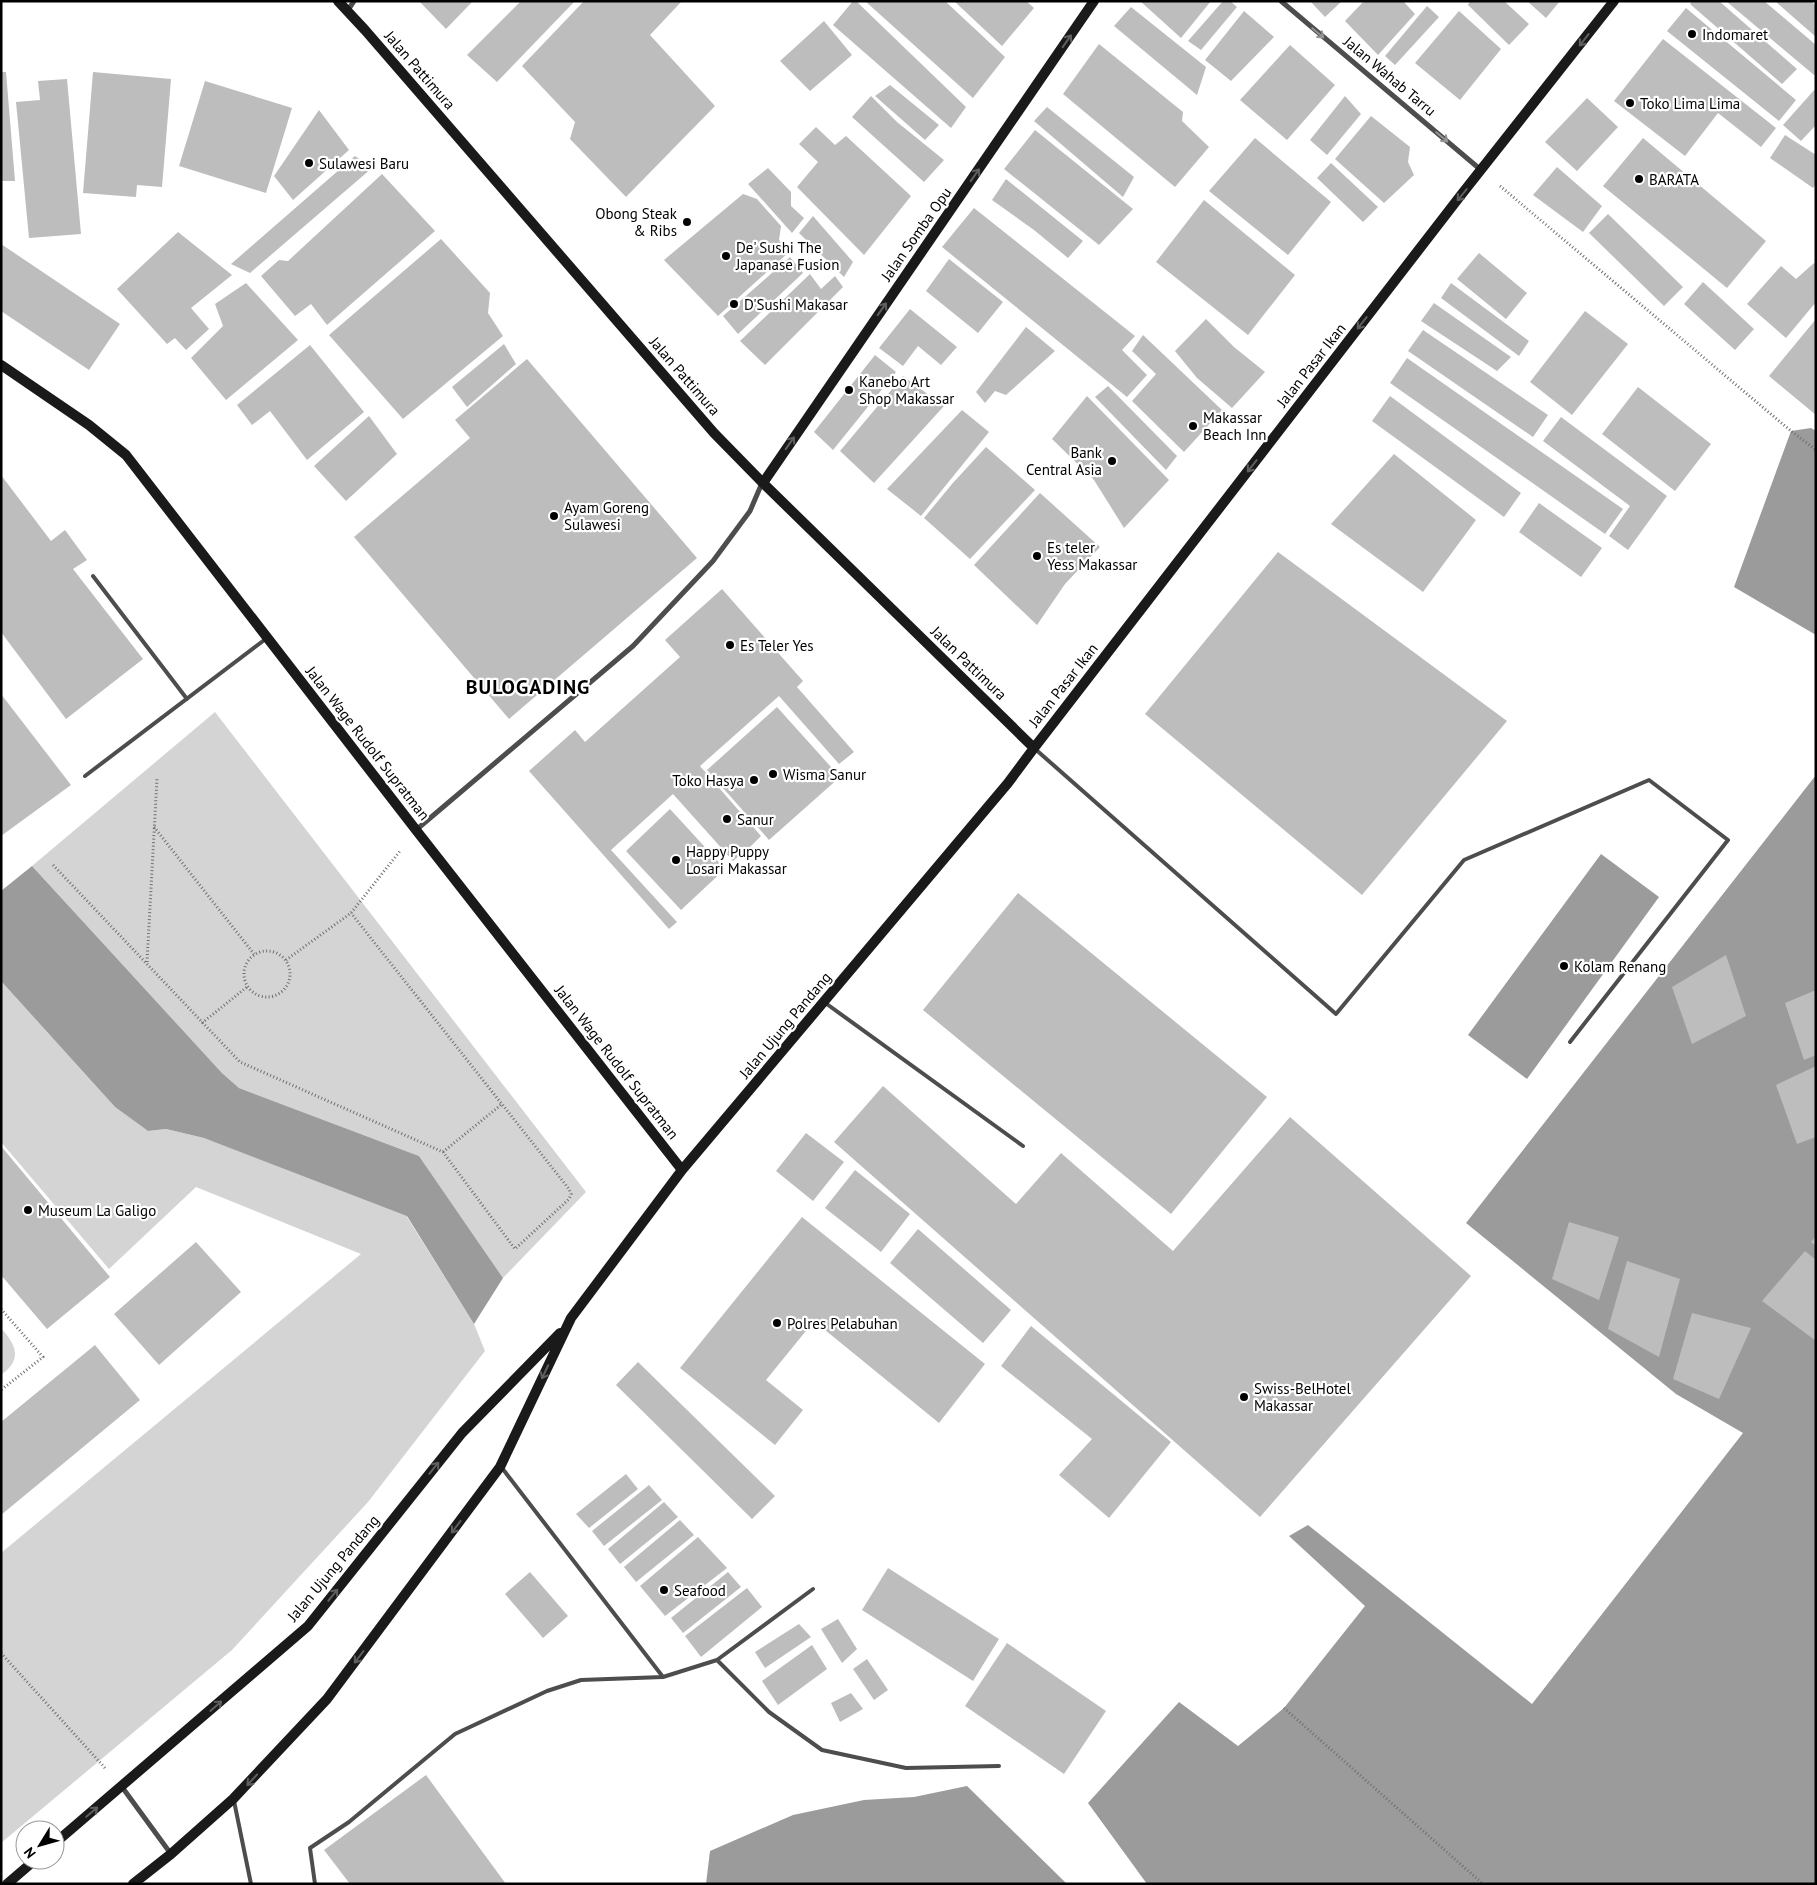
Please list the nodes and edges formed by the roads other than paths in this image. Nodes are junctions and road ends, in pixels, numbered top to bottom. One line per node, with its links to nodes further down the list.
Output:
1 (338, 1): 5 (main road, Jalan Pattimura)
2 (1094, 1): 8 (main road, Jalan Somba Opu, one-way to 2)
3 (1281, 1): 6 (street, Jalan Wahab Tarru, one-way to 6)
4 (1614, 1): 6 (main road, Jalan Pasar Ikan, one-way to 6)
5 (351, 6): 8 (main road, Jalan Pattimura)
6 (1482, 171): 12 (main road, Jalan Pasar Ikan, one-way to 12)
7 (1, 365): 10 (main road, Jalan Wage Rudolf Supratman)
8 (762, 483): 12 (main road, Jalan Pattimura); 14 (street)
9 (93, 576): 11 (lane)
10 (267, 638): 11 (lane); 14 (main road, Jalan Wage Rudolf Supratman)
11 (187, 699): 13 (lane)
12 (1034, 748): 15 (main road, Jalan Ujung Pandang); 16 (lane)
13 (86, 776)
14 (416, 830): 18 (main road, Jalan Wage Rudolf Supratman)
15 (824, 1002): 17 (lane); 18 (main road, Jalan Ujung Pandang)
16 (1570, 1042)
17 (1022, 1146)
18 (682, 1170): 19 (main road, Jalan Ujung Pandang)
19 (566, 1327): 20 (main road, Jalan Ujung Pandang, one-way to 20); 25 (main road, Jalan Ujung Pandang, one-way to 19)
20 (500, 1467): 23 (lane); 26 (main road, Jalan Ujung Pandang, one-way to 26)
21 (814, 1589): 22 (lane)
22 (717, 1660): 23 (lane); 24 (lane)
23 (663, 1677): 33 (lane)
24 (999, 1766)
25 (122, 1787): 27 (main road, Jalan Ujung Pandang, one-way to 25); 28 (street)
26 (234, 1799): 28 (main road, Jalan Ujung Pandang); 32 (lane)
27 (65, 1835)
28 (171, 1854): 31 (main road, Jalan Ujung Pandang)
29 (23, 1870): 30 (main road)
30 (6, 1884)
31 (133, 1884)
32 (251, 1884)
33 (315, 1884)

